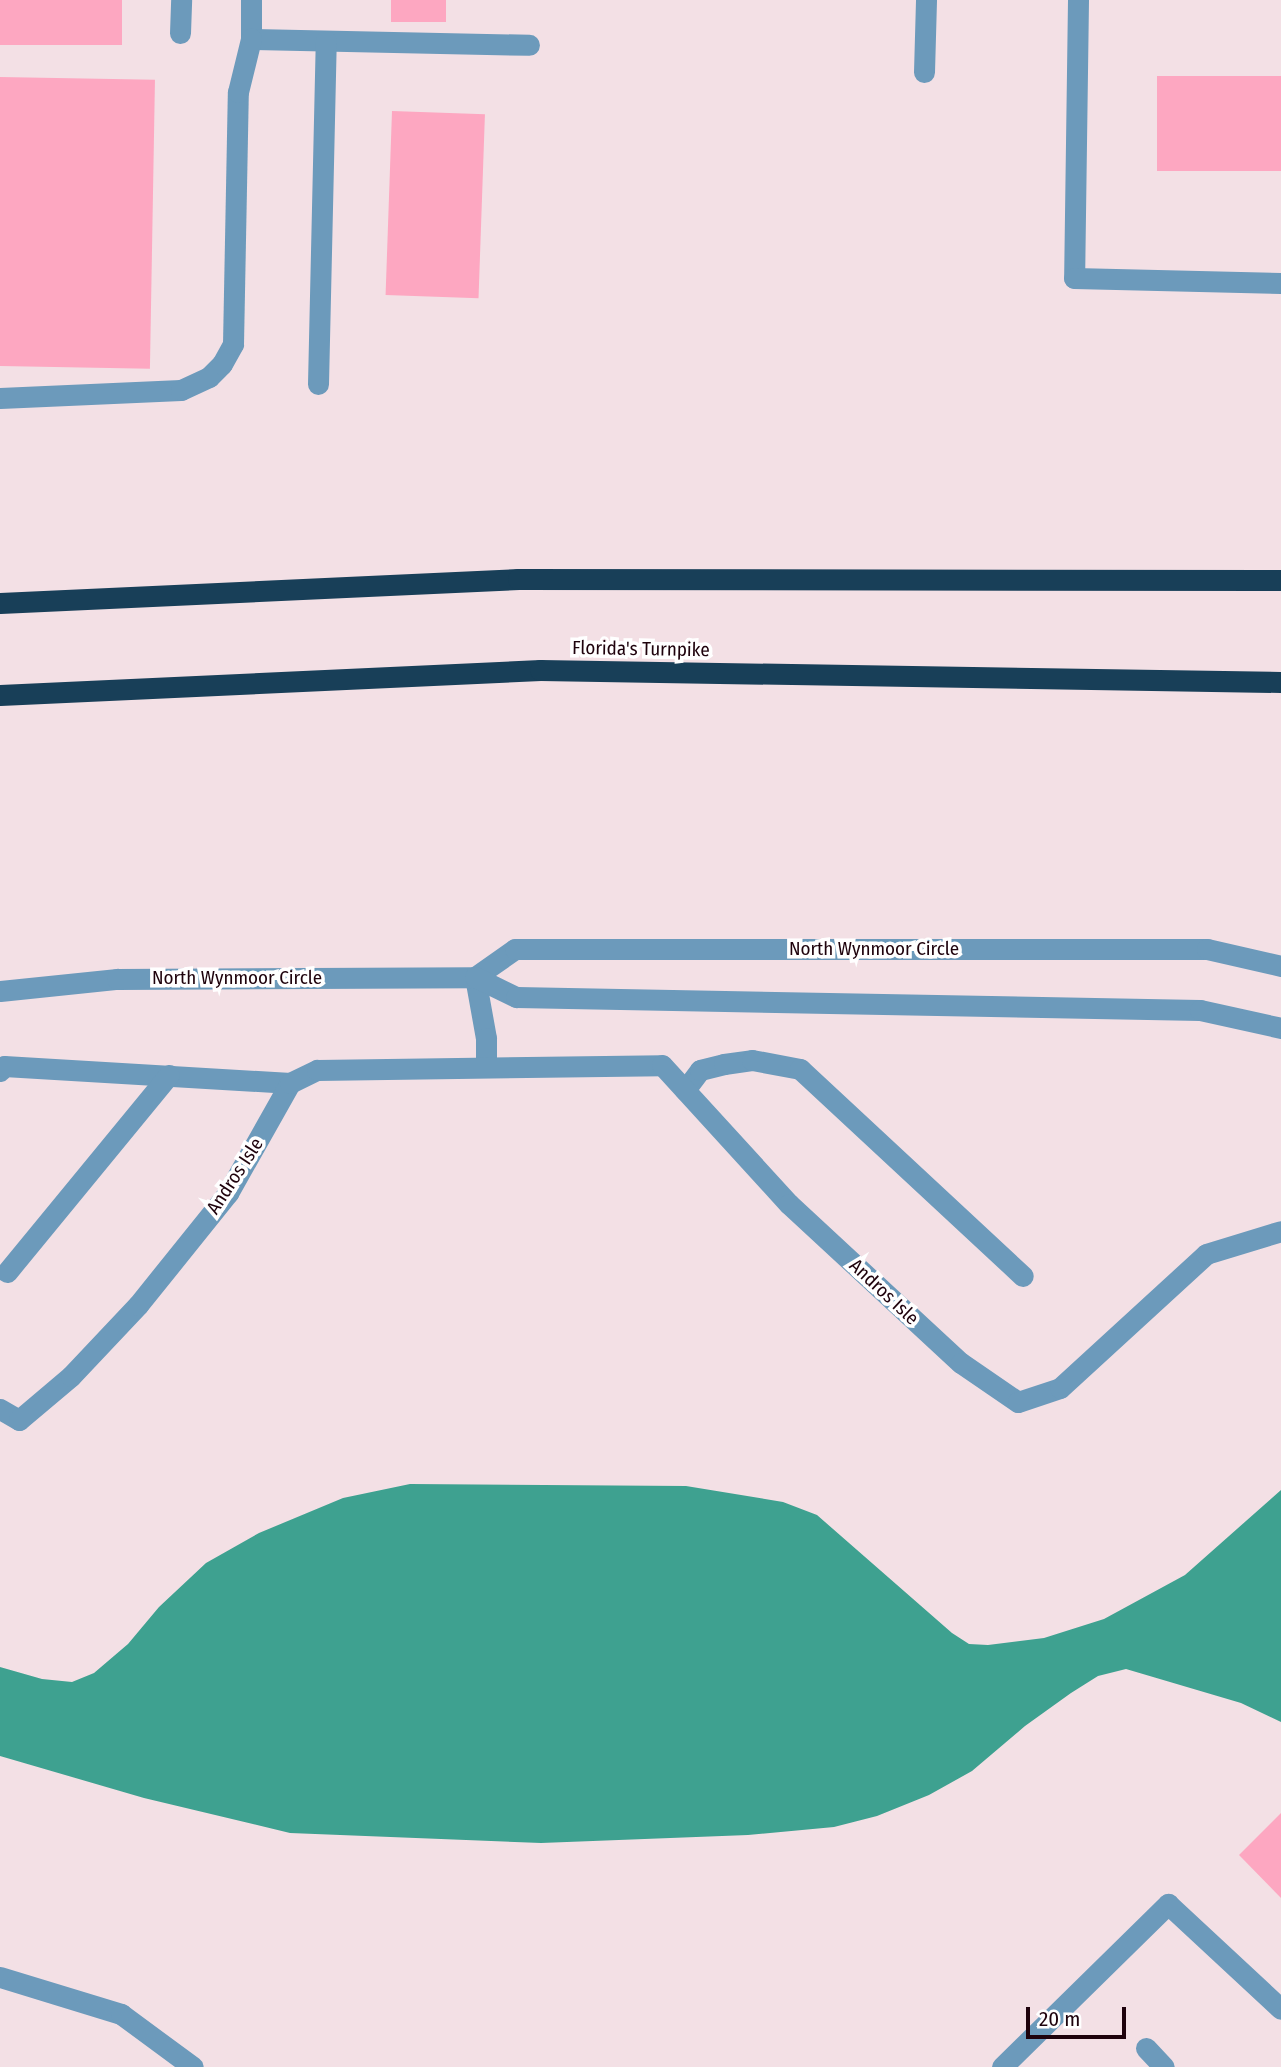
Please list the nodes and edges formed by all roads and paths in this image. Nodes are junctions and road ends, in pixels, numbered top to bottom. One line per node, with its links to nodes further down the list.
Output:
1 (181, 0): 5 (street)
2 (251, 0): 6 (street)
3 (926, 0): 9 (street)
4 (1077, 0): 10 (street)
5 (180, 33)
6 (251, 39): 7 (street); 12 (street)
7 (326, 41): 8 (street); 11 (street)
8 (529, 45)
9 (924, 72)
10 (1281, 283)
11 (318, 384)
12 (0, 398)
13 (1281, 580): 14 (highway)
14 (0, 603)
15 (1281, 682): 16 (highway, Florida's Turnpike)
16 (0, 695)
17 (1281, 966): 18 (street, North Wynmoor Circle)
18 (475, 977): 19 (street, North Wynmoor Circle); 20 (street, North Wynmoor Circle); 21 (street)
19 (0, 992)
20 (1281, 1028)
21 (486, 1068): 24 (street, Andros Isle); 25 (street, Andros Isle)
22 (0, 1071): 23 (street)
23 (169, 1075): 24 (street); 27 (street)
24 (290, 1083): 29 (street, Andros Isle)
25 (685, 1090): 26 (street, Andros Isle); 28 (street)
26 (1281, 1231)
27 (7, 1272)
28 (1023, 1276)
29 (0, 1409)
30 (0, 1977): 33 (street)
31 (1281, 2009): 34 (street)
32 (1146, 2048): 35 (street)
33 (193, 2067)
34 (1002, 2067)
35 (1164, 2067)

